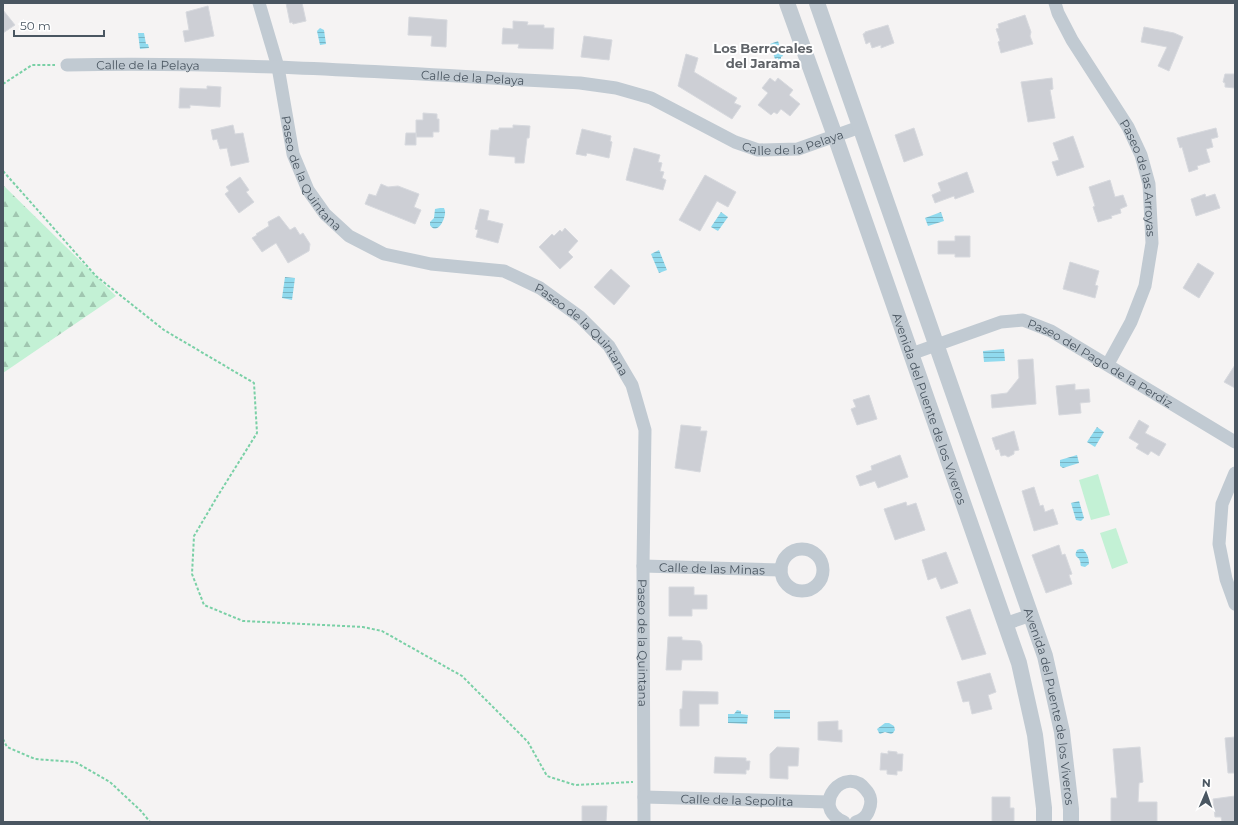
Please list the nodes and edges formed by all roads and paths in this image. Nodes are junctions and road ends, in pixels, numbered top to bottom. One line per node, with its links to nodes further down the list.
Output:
1 (260, 3): 6 (street, Paseo de la Quintana)
2 (787, 3): 9 (street, Avenida del Puente de los Viveros)
3 (817, 3): 8 (street, Avenida del Puente de los Viveros)
4 (1055, 3): 13 (street, Paseo de las Arroyas)
5 (67, 65): 6 (street, Calle de la Pelaya); 7 (path)
6 (278, 67): 9 (street, Calle de la Pelaya); 16 (street, Paseo de la Quintana)
7 (3, 84)
8 (860, 127): 9 (street, Calle de la Pelaya); 11 (street, Avenida del Puente de los Viveros)
9 (835, 136): 12 (street, Avenida del Puente de los Viveros)
10 (3, 171): 22 (path)
11 (936, 345): 12 (street, Paseo del Pago de la Perdiz); 13 (street, Paseo del Pago de la Perdiz); 19 (street, Avenida del Puente de los Viveros)
12 (911, 354): 20 (street, Avenida del Puente de los Viveros)
13 (1108, 364): 14 (street, Paseo del Pago de la Perdiz)
14 (1235, 442)
15 (1235, 473): 18 (street)
16 (643, 566): 17 (street, Calle de las Minas); 22 (street, Paseo de la Quintana)
17 (781, 570)
18 (1235, 604)
19 (1031, 616): 20 (street); 30 (street, Avenida del Puente de los Viveros)
20 (1005, 624): 29 (street, Avenida del Puente de los Viveros)
21 (3, 739): 25 (path)
22 (644, 782): 23 (street, Paseo de la Quintana)
23 (644, 797): 24 (street, Calle de la Sepolita); 26 (street, Paseo de la Quintana)
24 (829, 802): 27 (street); 28 (street)
25 (150, 822)
26 (644, 822)
27 (844, 822)
28 (856, 822)
29 (1044, 822)
30 (1071, 822)

